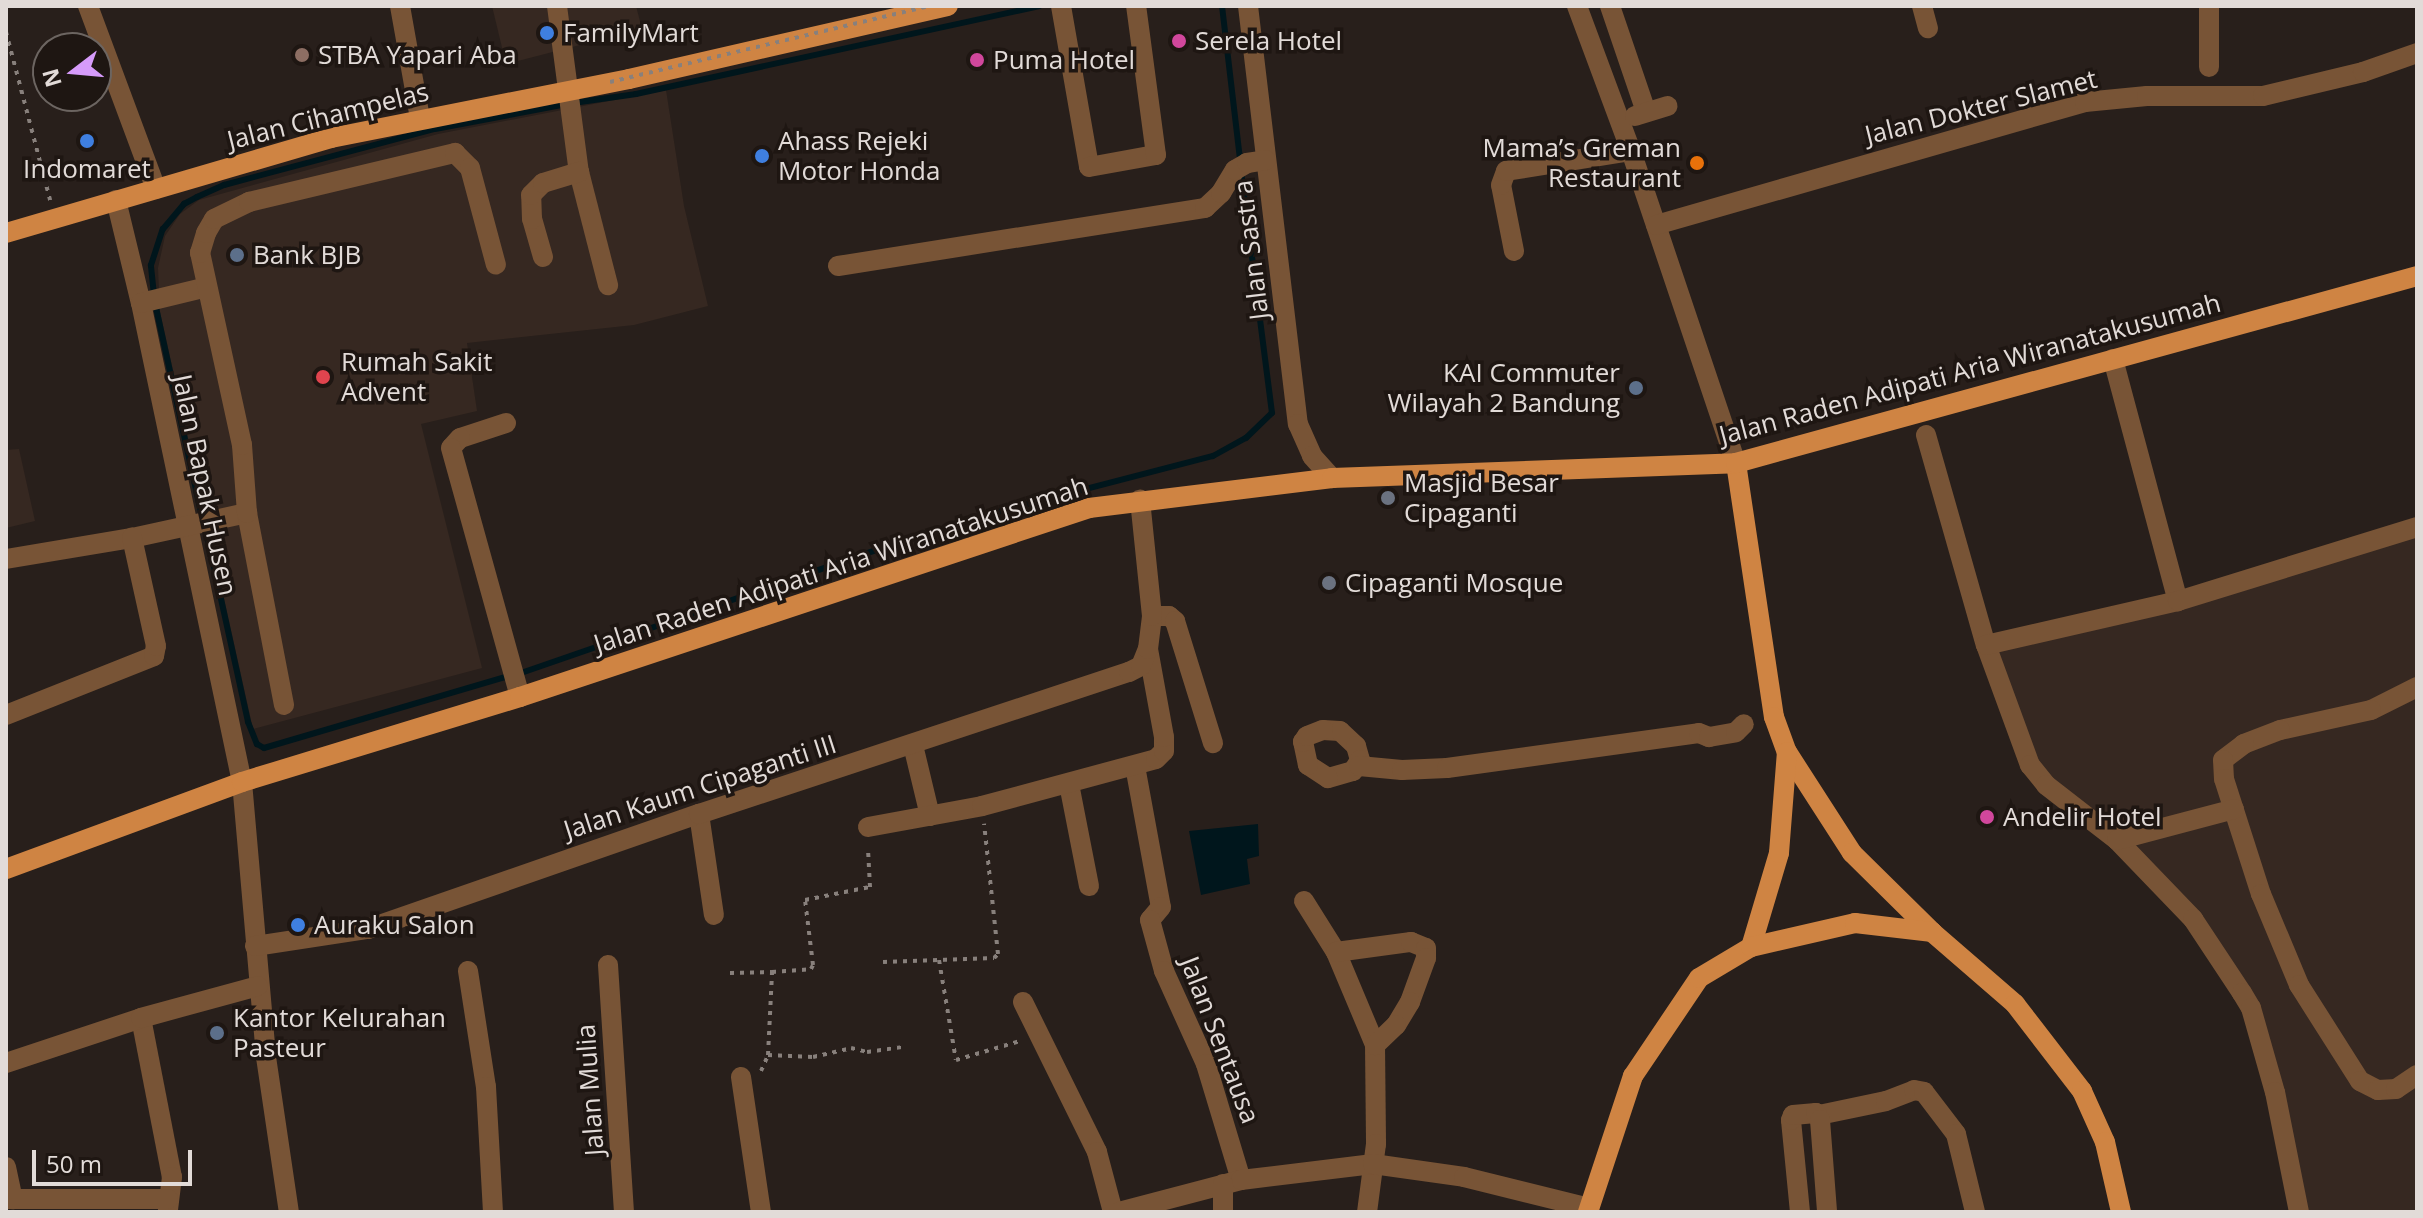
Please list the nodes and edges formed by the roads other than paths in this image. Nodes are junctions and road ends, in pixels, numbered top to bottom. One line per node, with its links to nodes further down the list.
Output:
1 (88, 6): 23 (street)
2 (400, 6): 18 (street)
3 (557, 6): 15 (street)
4 (948, 6): 15 (main road, Jalan Cihampelas)
5 (1061, 6): 6 (street)
6 (1136, 6)
7 (1248, 6): 21 (street, Jalan Sastra)
8 (1577, 6): 19 (street)
9 (1610, 6): 17 (street)
10 (1922, 6): 12 (street)
11 (2209, 6): 14 (street)
12 (1928, 28)
13 (2417, 53): 25 (street, Jalan Dokter Slamet)
14 (2209, 67)
15 (570, 90): 18 (main road, Jalan Cihampelas); 22 (street)
16 (1668, 106): 17 (street)
17 (1646, 112): 19 (street)
18 (420, 118): 23 (main road, Jalan Cihampelas)
19 (1619, 121): 20 (street)
20 (1631, 151): 25 (street); 27 (street)
21 (1266, 160): 30 (street); 39 (street, Jalan Sastra)
22 (579, 172): 28 (street); 32 (street)
23 (156, 189): 24 (main road, Jalan Cihampelas)
24 (116, 200): 26 (main road, Jalan Cihampelas); 34 (street, Jalan Bapak Husen)
25 (1656, 225): 38 (street)
26 (6, 233)
27 (1514, 251)
28 (543, 257)
29 (496, 265): 33 (street)
30 (838, 266)
31 (2417, 276): 35 (main road, Jalan Raden Adipati Aria Wiranatakusumah)
32 (608, 285)
33 (207, 287): 34 (street); 41 (street)
34 (141, 303): 42 (street, Jalan Bapak Husen)
35 (2113, 359): 38 (main road, Jalan Raden Adipati Aria Wiranatakusumah); 46 (street)
36 (506, 423): 51 (street)
37 (1926, 435): 48 (street)
38 (1736, 463): 39 (main road, Jalan Raden Adipati Aria Wiranatakusumah); 54 (main road)
39 (1332, 478): 40 (main road, Jalan Raden Adipati Aria Wiranatakusumah)
40 (1140, 500): 47 (street); 51 (main road, Jalan Raden Adipati Aria Wiranatakusumah)
41 (247, 513): 42 (street); 52 (street)
42 (187, 527): 44 (street); 60 (street, Jalan Bapak Husen)
43 (2417, 527): 46 (street)
44 (132, 538): 45 (street); 53 (street)
45 (6, 559)
46 (2178, 601): 48 (street)
47 (1152, 616): 49 (street); 55 (street)
48 (1986, 645): 66 (street)
49 (1148, 649): 56 (street, Jalan Kaum Cipaganti III); 58 (street)
50 (2417, 687): 62 (street)
51 (520, 697): 60 (main road, Jalan Raden Adipati Aria Wiranatakusumah)
52 (284, 705)
53 (6, 715)
54 (1757, 721): 57 (main road); 59 (street)
55 (1213, 743)
56 (913, 745): 63 (street, Jalan Kaum Cipaganti III); 64 (street)
57 (1787, 752): 71 (main road); 73 (main road)
58 (1135, 766): 61 (street); 87 (street, Jalan Sentausa)
59 (1359, 766)
60 (242, 782): 67 (main road, Jalan Raden Adipati Aria Wiranatakusumah); 72 (street, Jalan Bapak Husen)
61 (1069, 784): 64 (street); 68 (street)
62 (2234, 809): 66 (street); 82 (street)
63 (699, 814): 70 (street); 72 (street, Jalan Kaum Cipaganti III)
64 (930, 816): 65 (street)
65 (868, 827)
66 (2117, 840): 102 (street)
67 (6, 869)
68 (1089, 886)
69 (1304, 901): 74 (street)
70 (714, 915)
71 (1932, 932): 73 (main road); 101 (main road)
72 (255, 946): 77 (street, Jalan Bapak Husen)
73 (1751, 947): 90 (main road)
74 (1336, 952): 80 (street); 80 (street)
75 (608, 965): 93 (street, Jalan Mulia)
76 (468, 971): 92 (street)
77 (251, 988): 79 (street); 91 (street, Jalan Bapak Husen)
78 (1023, 1002): 95 (street)
79 (141, 1018): 81 (street); 89 (street)
80 (1375, 1045): 85 (street)
81 (6, 1063)
82 (2417, 1075)
83 (741, 1077): 94 (street)
84 (1819, 1115): 98 (street); 99 (street); 100 (street)
85 (1373, 1164): 87 (street); 90 (street); 97 (street)
86 (6, 1167): 88 (street)
87 (1232, 1182): 95 (street); 96 (street, Jalan Sentausa)
88 (10, 1199): 89 (street)
89 (168, 1206)
90 (1589, 1210)
91 (289, 1212)
92 (493, 1212)
93 (624, 1212)
94 (761, 1212)
95 (1116, 1212)
96 (1223, 1212)
97 (1367, 1212)
98 (1800, 1212)
99 (1827, 1212)
100 (1975, 1212)
101 (2121, 1212)
102 (2299, 1212)

